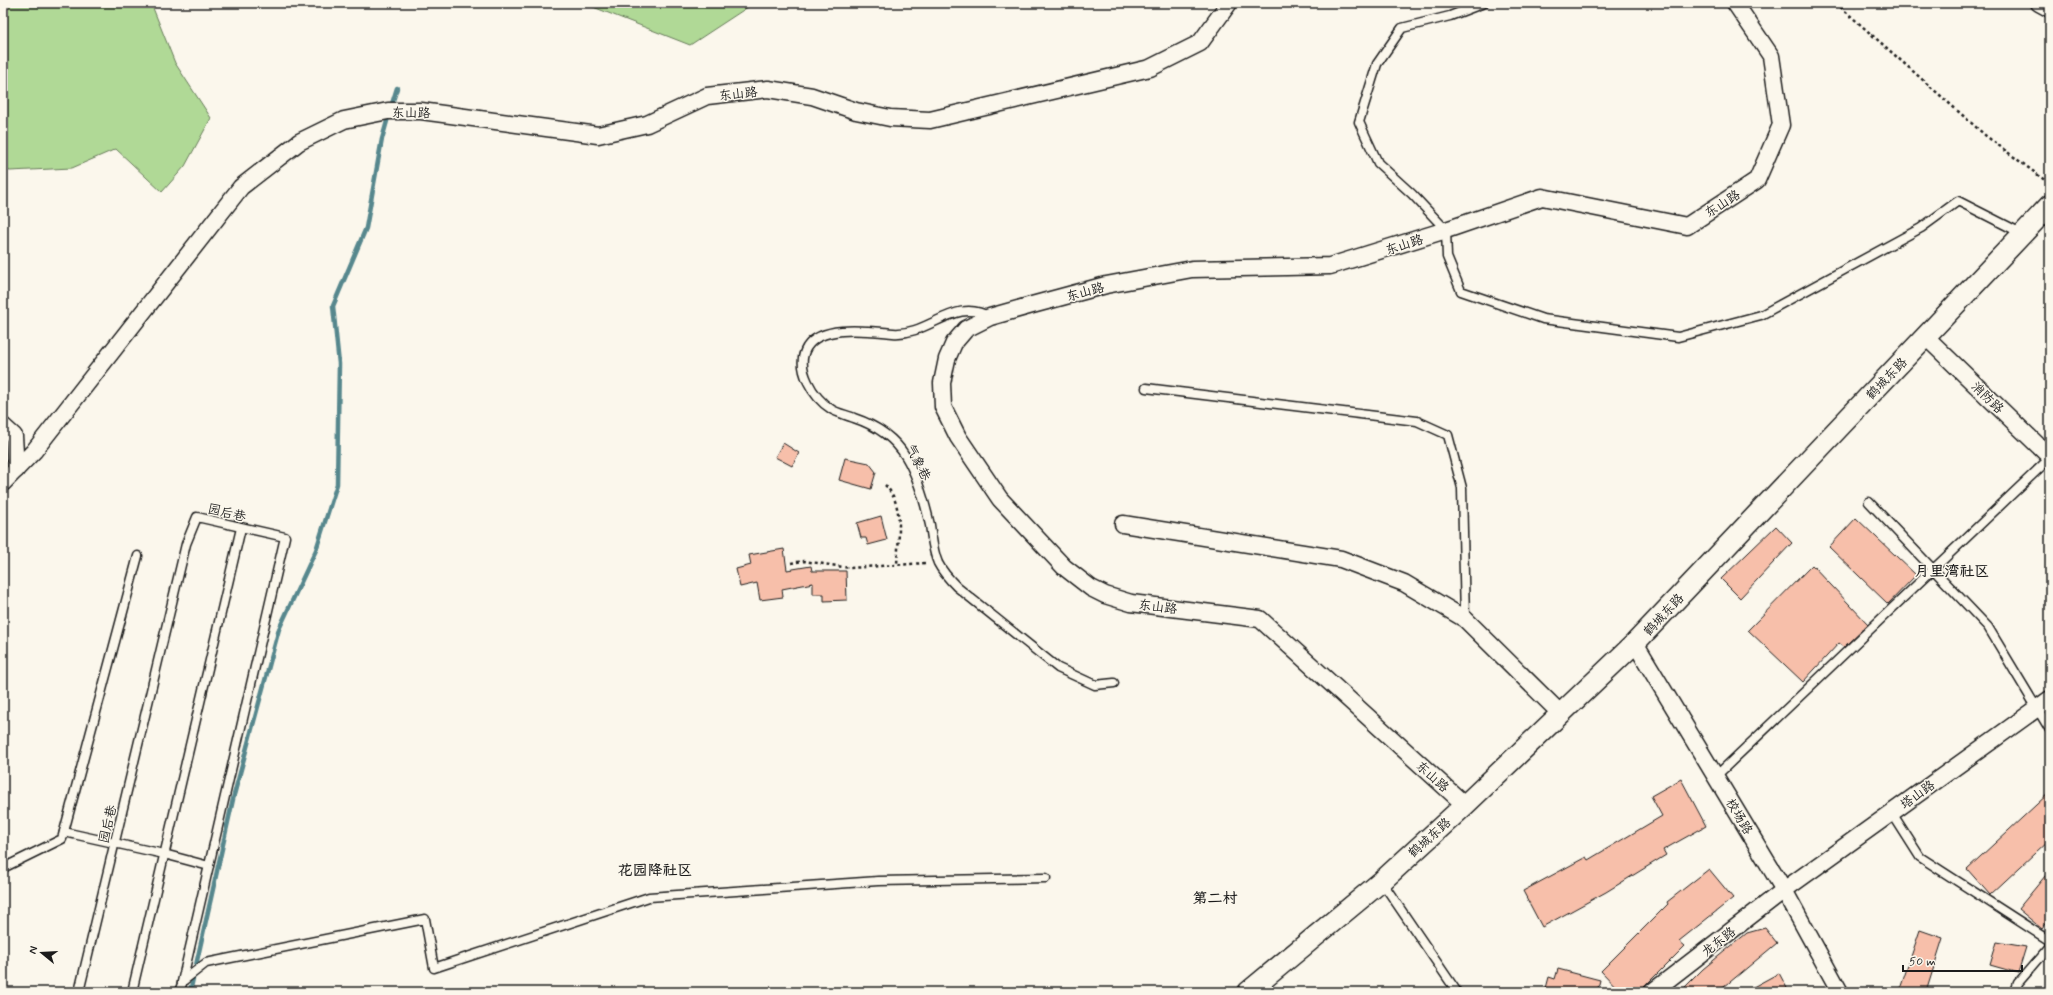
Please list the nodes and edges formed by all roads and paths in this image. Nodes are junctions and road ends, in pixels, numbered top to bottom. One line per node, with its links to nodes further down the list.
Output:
1 (1229, 3): 16 (street, 东山路)
2 (1484, 3): 9 (lane)
3 (1735, 3): 9 (street, 东山路)
4 (1836, 3): 7 (path)
5 (2038, 3): 6 (street)
6 (2050, 9)
7 (2050, 184)
8 (2050, 205): 10 (street, 鹤城东路)
9 (1446, 230): 10 (lane); 11 (street, 东山路)
10 (2024, 234): 12 (street, 鹤城东路)
11 (990, 317): 24 (lane, 气象巷); 34 (street, 东山路)
12 (1926, 337): 15 (street, 消防路); 28 (street, 鹤城东路)
13 (1146, 388): 27 (lane)
14 (3, 426): 16 (street)
15 (2050, 458): 26 (lane)
16 (16, 470): 17 (street, 东山路)
17 (3, 483)
18 (885, 485): 25 (path)
19 (1869, 502): 26 (lane)
20 (1123, 524): 27 (street)
21 (241, 528): 37 (lane, 园后巷); 38 (lane); 39 (lane, 园后巷)
22 (138, 556): 36 (lane)
23 (791, 563): 25 (path)
24 (938, 563): 25 (path); 29 (lane, 气象巷)
25 (897, 565)
26 (1933, 570): 30 (lane); 33 (lane)
27 (1465, 619): 31 (street)
28 (1635, 643): 31 (street, 鹤城东路); 33 (street, 校场路)
29 (1114, 683)
30 (2044, 704): 32 (lane); 35 (street, 塔山路)
31 (1561, 714): 34 (street, 鹤城东路)
32 (2050, 730)
33 (1716, 776): 43 (street, 校场路)
34 (1465, 805): 42 (street, 鹤城东路)
35 (1892, 813): 43 (street, 塔山路); 44 (lane)
36 (64, 832): 37 (lane); 40 (lane)
37 (115, 843): 38 (lane); 47 (lane, 园后巷)
38 (164, 854): 39 (lane); 48 (lane)
39 (209, 866): 46 (lane, 园后巷)
40 (3, 868)
41 (1046, 878): 46 (lane)
42 (1382, 881): 50 (street, 鹤城东路); 51 (lane)
43 (1784, 890): 52 (street, 龙东路); 53 (street, 校场路)
44 (2050, 941)
45 (2050, 946): 54 (lane)
46 (183, 981): 49 (lane, 园后巷)
47 (79, 992)
48 (132, 992)
49 (179, 992)
50 (1248, 992)
51 (1457, 992)
52 (1652, 992)
53 (1840, 992)
54 (2015, 992)

